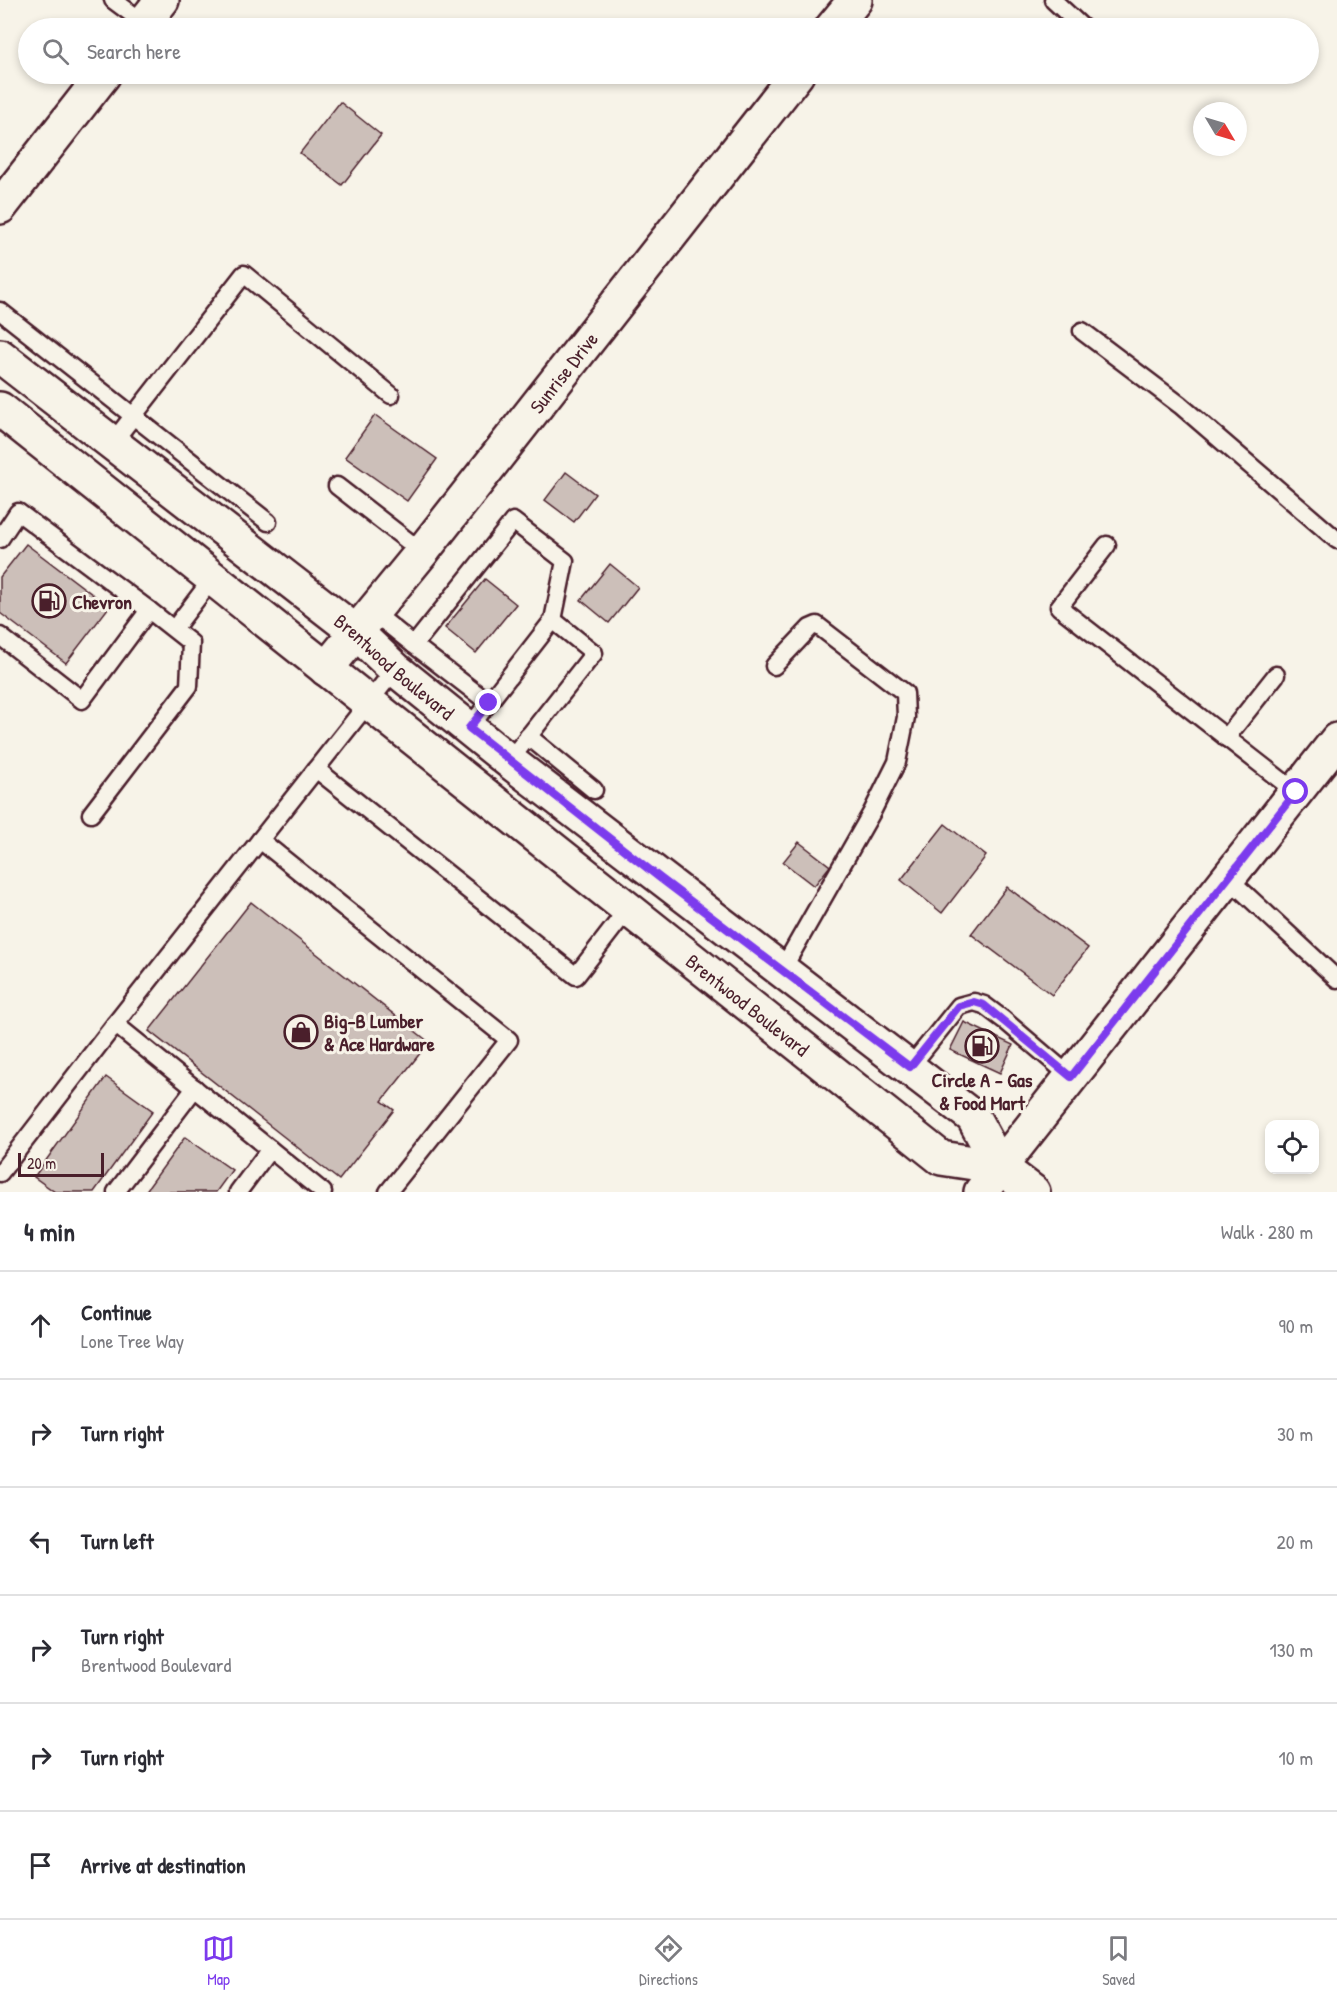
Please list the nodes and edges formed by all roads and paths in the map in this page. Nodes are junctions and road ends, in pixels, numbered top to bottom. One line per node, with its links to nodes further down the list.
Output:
1 (113, 0): 4 (lane)
2 (855, 0): 5 (main road)
3 (1053, 0): 6 (lane)
4 (148, 17)
5 (840, 18)
6 (1072, 18)
7 (96, 84): 9 (main road)
8 (789, 84): 22 (main road, Sunrise Drive)
9 (0, 207)
10 (0, 311): 15 (lane)
11 (1082, 331): 20 (lane)
12 (0, 356): 16 (main road, Brentwood Boulevard)
13 (391, 395): 15 (lane)
14 (0, 409): 23 (main road, Brentwood Boulevard)
15 (133, 416): 16 (lane); 18 (lane)
16 (113, 442): 26 (main road, Brentwood Boulevard)
17 (337, 486): 22 (lane)
18 (268, 522)
19 (0, 539): 24 (lane)
20 (1337, 540)
21 (1107, 545): 35 (lane)
22 (422, 552): 26 (main road, Sunrise Drive)
23 (212, 579): 27 (lane); 31 (main road, Brentwood Boulevard)
24 (149, 610): 27 (lane); 28 (lane)
25 (553, 620): 29 (lane); 34 (lane); 37 (lane)
26 (365, 622): 29 (main road, Brentwood Boulevard); 31 (main road, Sunrise Drive)
27 (174, 630): 41 (lane)
28 (0, 636)
29 (405, 657): 33 (lane); 34 (main road, Brentwood Boulevard)
30 (774, 666): 45 (lane)
31 (326, 669): 33 (main road, Brentwood Boulevard)
32 (1276, 675): 35 (lane)
33 (368, 703): 38 (lane); 44 (main road, Brentwood Boulevard)
34 (479, 715): 37 (main road, Brentwood Boulevard)
35 (1226, 738): 40 (lane)
36 (1337, 740): 40 (main road)
37 (519, 748): 39 (lane); 45 (main road, Brentwood Boulevard)
38 (316, 769): 42 (lane); 44 (lane)
39 (594, 790)
40 (1296, 792): 43 (main road)
41 (91, 814)
42 (260, 840): 47 (lane); 57 (lane)
43 (1228, 878): 46 (lane); 49 (main road)
44 (627, 910): 52 (main road, Brentwood Boulevard)
45 (782, 970): 48 (main road, Brentwood Boulevard)
46 (1337, 979)
47 (115, 1024): 50 (lane); 53 (lane)
48 (910, 1067): 49 (lane); 52 (main road, Brentwood Boulevard)
49 (1071, 1077): 52 (main road)
50 (195, 1088): 51 (lane); 54 (lane)
51 (270, 1149): 55 (lane); 56 (lane)
52 (1000, 1167): 58 (main road); 59 (main road, Brentwood Boulevard)
53 (0, 1173)
54 (116, 1192)
55 (238, 1192)
56 (323, 1192)
57 (388, 1192)
58 (981, 1192)
59 (1033, 1192)

